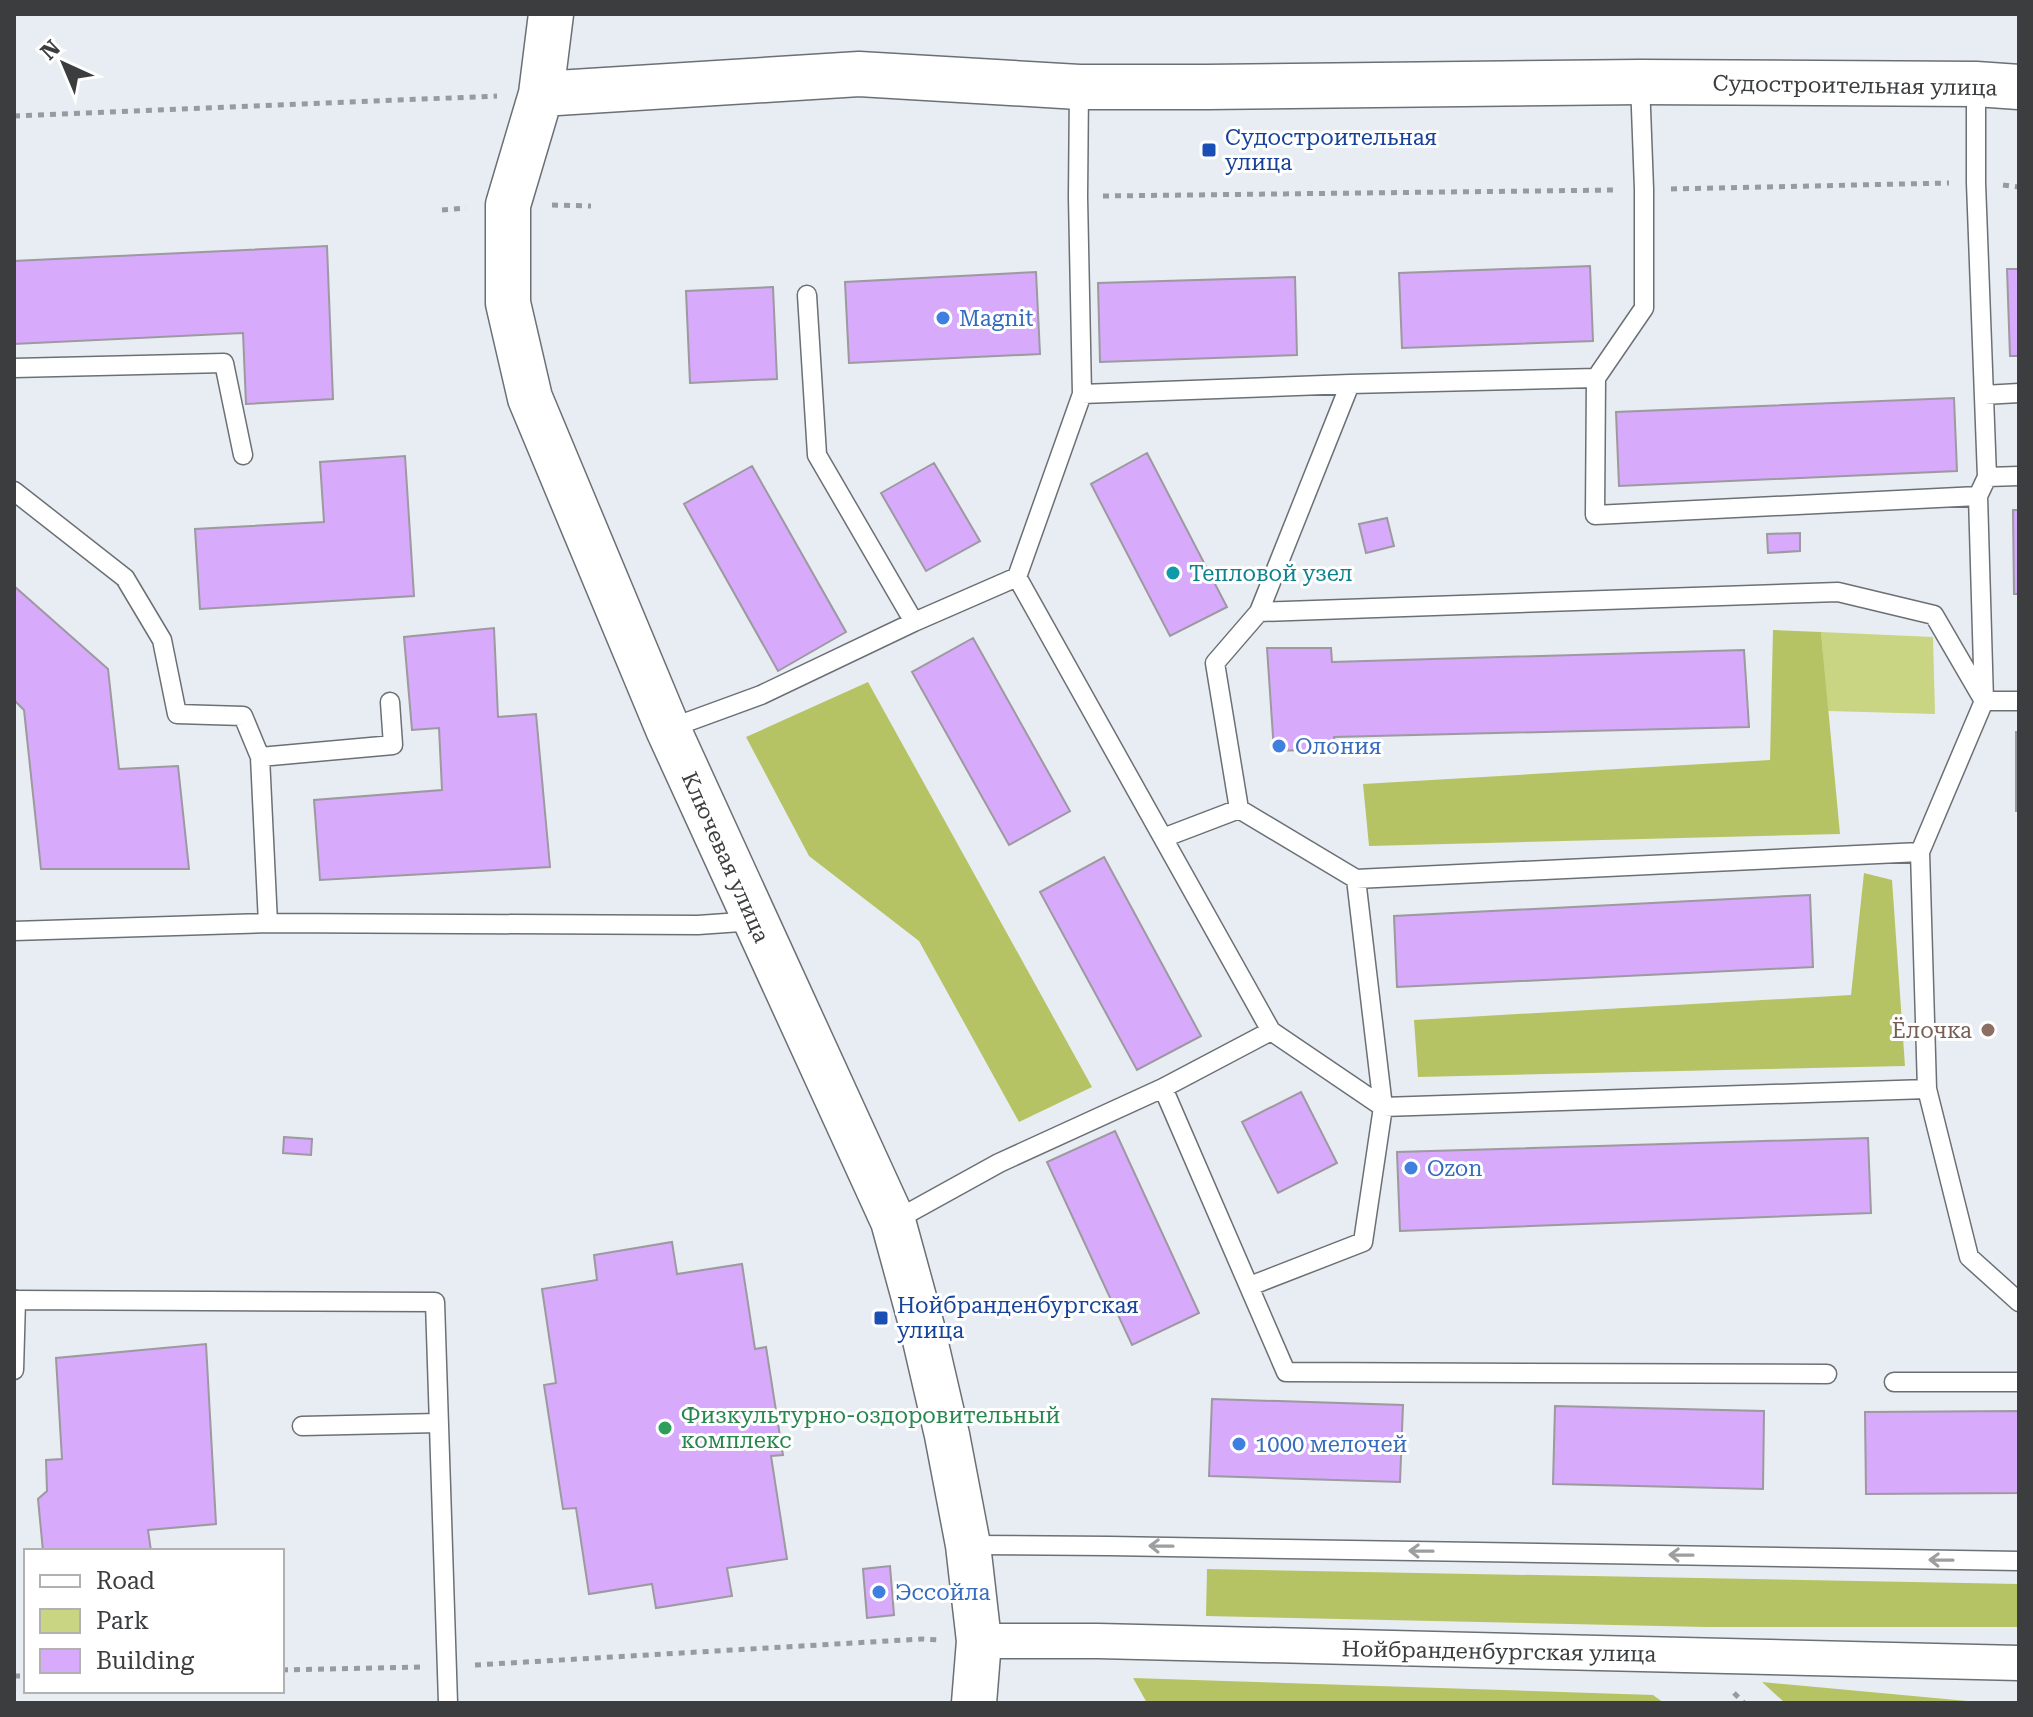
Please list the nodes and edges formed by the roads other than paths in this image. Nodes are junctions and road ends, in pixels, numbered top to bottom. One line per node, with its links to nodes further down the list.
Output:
1 (551, 14): 6 (main road, Ключевая улица)
2 (1640, 82): 3 (main road, Судостроительная улица); 4 (main road, Судостроительная улица); 9 (lane)
3 (1976, 84): 5 (main road, Судостроительная улица); 13 (lane)
4 (1079, 87): 6 (main road, Судостроительная улица); 12 (lane)
5 (2019, 87)
6 (541, 94): 25 (main road, Ключевая улица)
7 (807, 295): 21 (lane)
8 (14, 368): 14 (lane)
9 (1596, 378): 10 (lane); 18 (lane)
10 (1350, 384): 12 (lane); 20 (lane)
11 (2019, 393): 13 (lane)
12 (1082, 394): 19 (lane)
13 (1984, 395): 16 (lane)
14 (243, 455)
15 (2019, 476): 16 (lane)
16 (1987, 477): 18 (lane)
17 (14, 491): 26 (lane)
18 (1978, 496): 22 (lane)
19 (1017, 577): 21 (lane); 28 (lane)
20 (1259, 612): 22 (lane); 27 (lane)
21 (914, 622): 25 (lane)
22 (1984, 701): 23 (lane); 29 (lane)
23 (2019, 701)
24 (390, 702): 26 (lane)
25 (668, 729): 31 (main road, Ключевая улица)
26 (260, 757): 32 (lane)
27 (1239, 809): 28 (lane); 30 (lane)
28 (1163, 838): 34 (lane)
29 (1920, 852): 30 (lane); 36 (lane)
30 (1356, 879): 37 (lane)
31 (755, 921): 32 (lane); 38 (main road, Ключевая улица)
32 (268, 923): 33 (lane)
33 (14, 931)
34 (1271, 1031): 35 (lane); 37 (lane)
35 (1163, 1088): 38 (lane); 39 (lane)
36 (1927, 1089): 37 (lane); 41 (lane)
37 (1383, 1107): 39 (lane)
38 (893, 1221): 48 (main road, Ключевая улица)
39 (1250, 1286): 43 (lane)
40 (15, 1300): 42 (lane); 46 (lane)
41 (2019, 1302)
42 (14, 1370)
43 (1827, 1374)
44 (1894, 1382): 45 (lane)
45 (2019, 1382)
46 (438, 1423): 47 (lane); 52 (lane)
47 (302, 1426)
48 (968, 1545): 49 (lane, one-way to 48); 50 (main road, Ключевая улица)
49 (2019, 1561)
50 (979, 1641): 51 (street, Нойбранденбургская улица); 53 (main road, Ключевая улица)
51 (2019, 1663)
52 (448, 1703)
53 (974, 1703)

